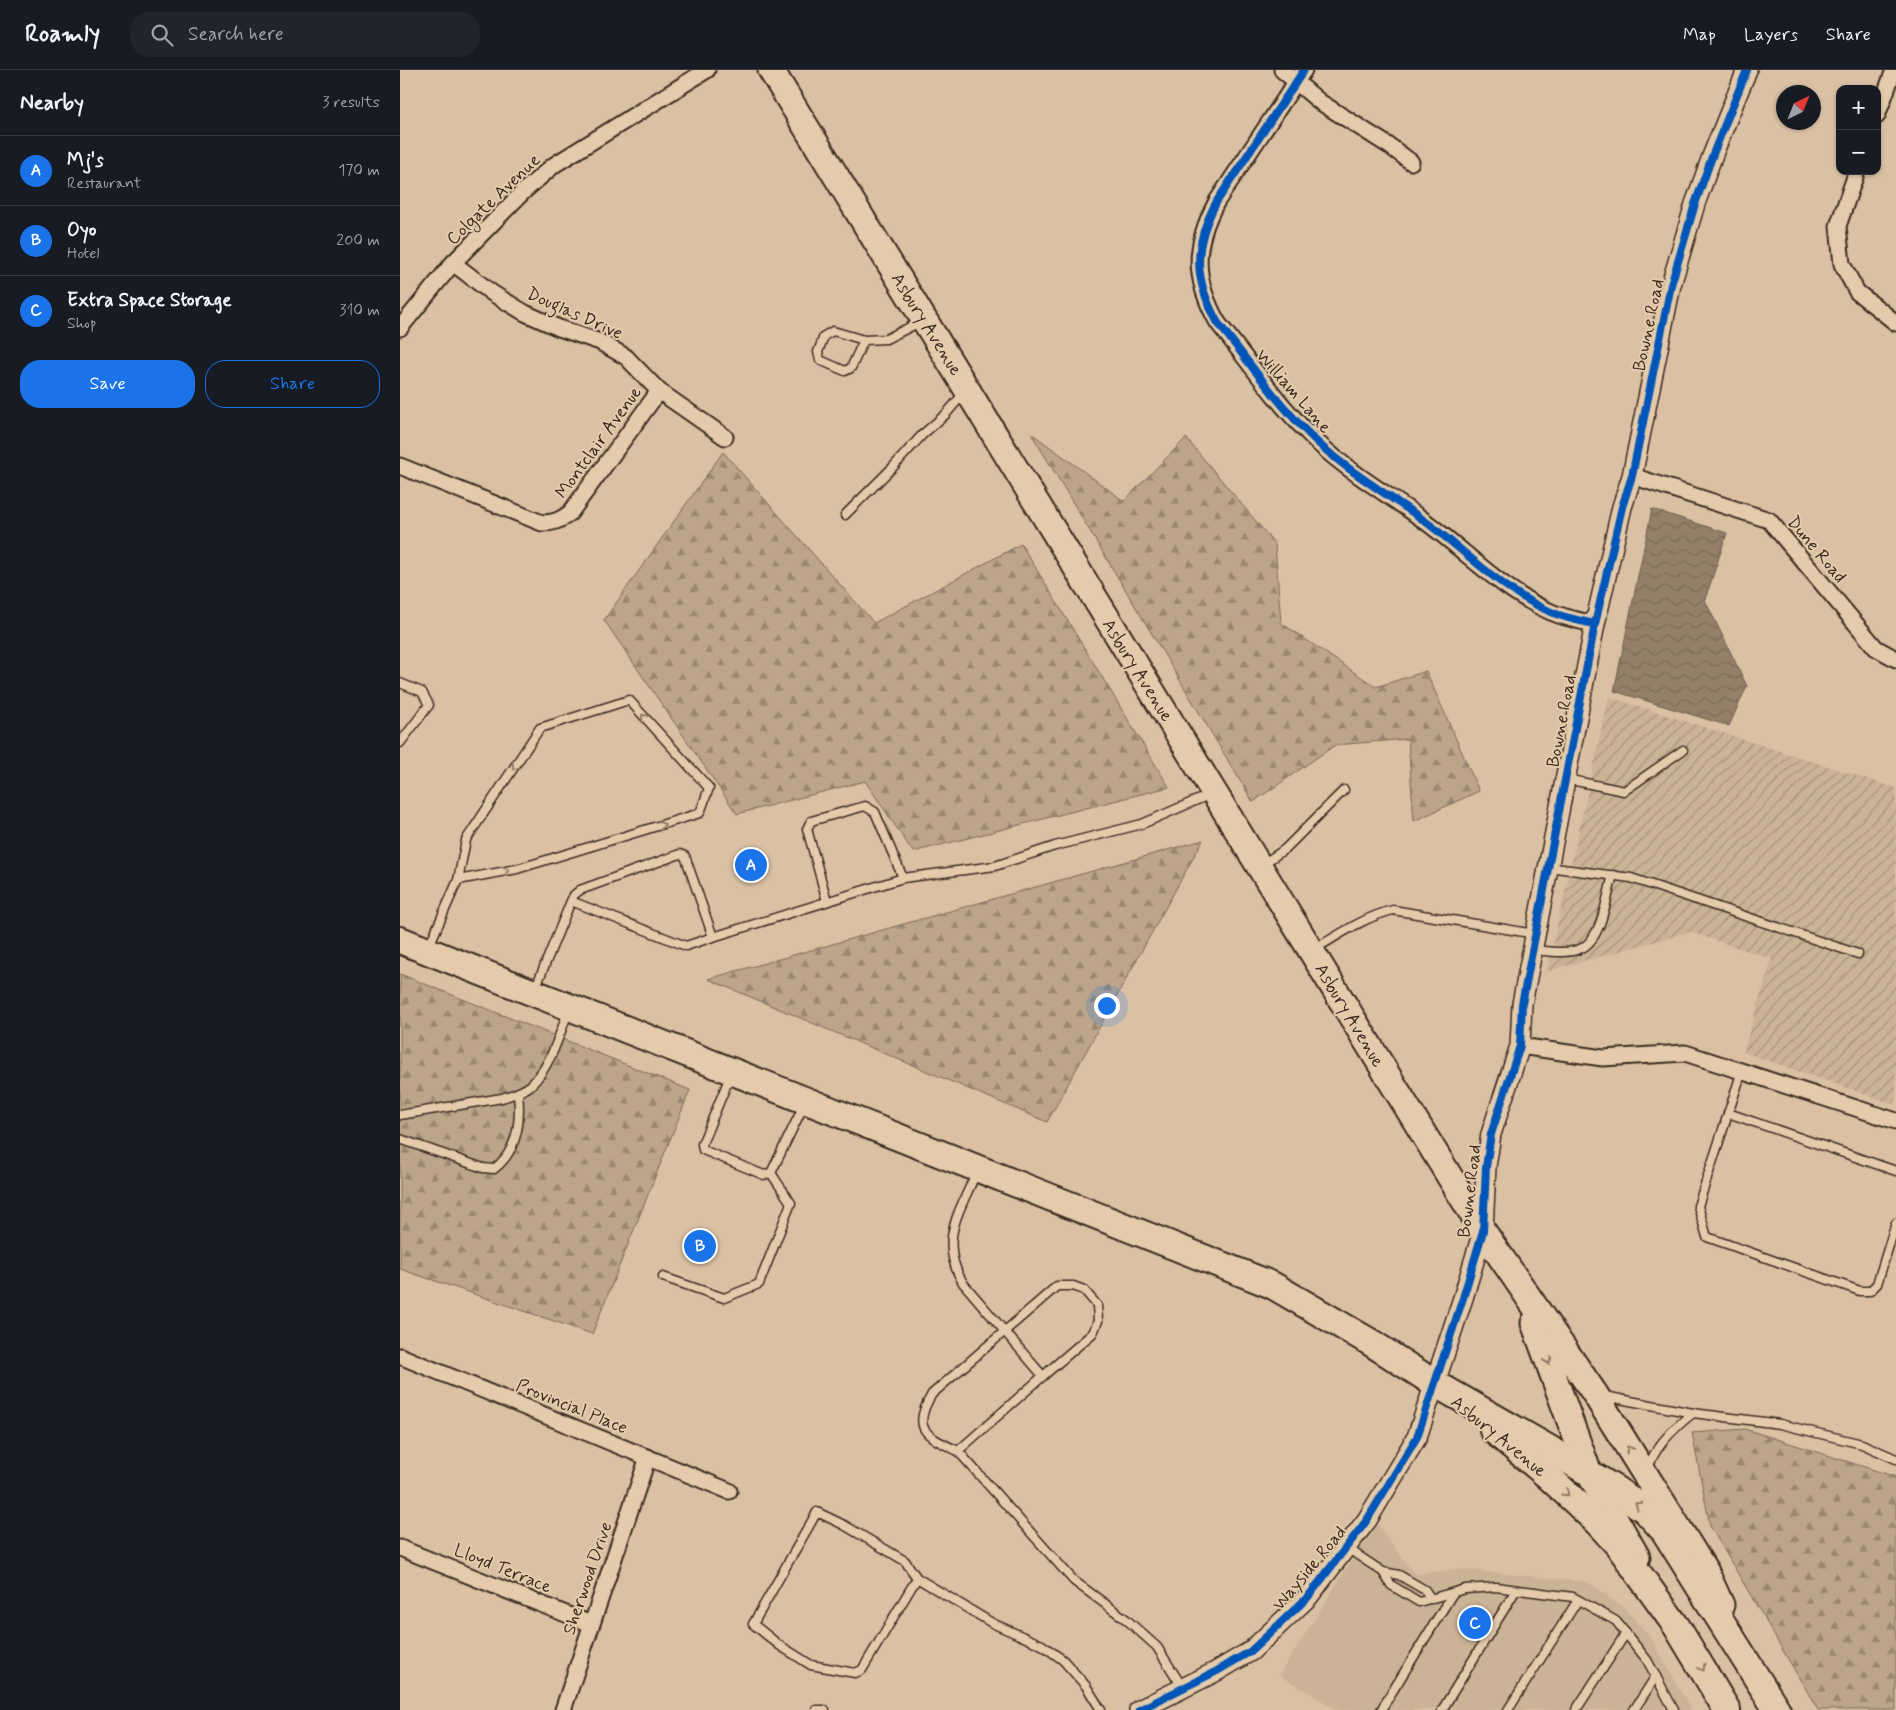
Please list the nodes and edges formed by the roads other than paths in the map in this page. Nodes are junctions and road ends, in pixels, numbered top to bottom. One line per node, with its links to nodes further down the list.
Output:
1 (707, 70): 10 (street, Colgate Avenue)
2 (770, 70): 11 (main road, Asbury Avenue)
3 (1282, 70): 6 (street)
4 (1747, 70): 19 (street, Bowne Road)
5 (1891, 71): 7 (street)
6 (1300, 76): 8 (street); 21 (street, William Lane)
7 (1881, 103)
8 (1411, 162)
9 (1857, 175): 12 (street)
10 (453, 263): 13 (street, Colgate Avenue); 16 (street, Douglas Drive)
11 (924, 320): 14 (lane); 15 (main road, Asbury Avenue)
12 (1896, 323)
13 (400, 328)
14 (864, 340): 14 (lane)
15 (966, 390): 20 (lane); 28 (main road, Asbury Avenue)
16 (659, 391): 17 (street, Douglas Drive); 18 (street, Montclair Avenue)
17 (725, 437)
18 (400, 466)
19 (1632, 476): 21 (street, Bowne Road); 22 (street, Dune Road)
20 (845, 515)
21 (1595, 624): 26 (street, Bowne Road)
22 (1896, 659)
23 (400, 683): 24 (lane)
24 (400, 742)
25 (1683, 750): 26 (lane)
26 (1566, 778): 30 (street, Bowne Road)
27 (1344, 790): 29 (lane)
28 (1214, 792): 29 (main road, Asbury Avenue); 32 (lane)
29 (1260, 867): 40 (main road, Asbury Avenue)
30 (1548, 867): 31 (lane); 38 (street, Bowne Road)
31 (1613, 875): 38 (lane); 41 (lane)
32 (903, 878): 35 (lane); 35 (lane)
33 (458, 880): 33 (lane, one-way to 33); 39 (lane)
34 (571, 901): 36 (lane); 36 (lane); 42 (lane)
35 (827, 901): 36 (lane)
36 (713, 937)
37 (400, 940): 39 (highway)
38 (1534, 942): 40 (lane); 44 (street, Bowne Road)
39 (427, 951): 42 (highway)
40 (1311, 951): 57 (main road, Asbury Avenue)
41 (1858, 954)
42 (533, 993): 43 (highway)
43 (570, 1008): 46 (highway); 47 (lane)
44 (1520, 1046): 45 (street); 57 (street, Bowne Road)
45 (1742, 1071): 49 (lane); 51 (street)
46 (732, 1072): 48 (highway); 55 (lane)
47 (518, 1093): 50 (lane); 52 (lane)
48 (806, 1101): 53 (highway); 55 (lane)
49 (1728, 1113): 54 (lane); 56 (lane)
50 (400, 1115)
51 (1896, 1121)
52 (400, 1139)
53 (978, 1169): 60 (lane); 63 (highway)
54 (1896, 1171)
55 (771, 1172): 59 (lane)
56 (1896, 1223)
57 (1483, 1231): 58 (main road, Asbury Avenue); 63 (street, Bowne Road)
58 (1507, 1268): 64 (main road, Asbury Avenue); 69 (main road, Asbury Avenue, one-way to 69)
59 (663, 1277)
60 (1004, 1331): 62 (lane); 62 (lane); 66 (lane)
61 (400, 1356): 67 (street, Provincial Place)
62 (1043, 1376): 66 (lane)
63 (1434, 1383): 69 (highway, Asbury Avenue); 73 (street, Wayside Road); 81 (highway, Asbury Avenue, one-way to 81)
64 (1595, 1394): 65 (lane); 70 (main road, Asbury Avenue, one-way to 64)
65 (1693, 1413): 68 (lane); 70 (lane)
66 (958, 1451): 85 (lane)
67 (648, 1457): 71 (street, Provincial Place); 80 (street, Sherwood Drive)
68 (1896, 1459)
69 (1589, 1473): 81 (main road, Asbury Avenue); 82 (highway, Asbury Avenue, one-way to 69)
70 (1654, 1488): 82 (main road, Asbury Avenue)
71 (729, 1491)
72 (400, 1548): 80 (street, Lloyd Terrace)
73 (1347, 1548): 74 (lane); 85 (street, Wayside Road)
74 (1383, 1572): 78 (lane); 78 (lane)
75 (917, 1578): 75 (lane); 89 (lane)
76 (1516, 1590): 77 (lane); 79 (lane); 92 (lane)
77 (1453, 1593): 78 (lane); 91 (lane)
78 (1431, 1599)
79 (1578, 1600): 83 (lane); 93 (lane)
80 (591, 1624): 86 (street, Sherwood Drive)
81 (1677, 1627): 97 (highway, Asbury Avenue, one-way to 97)
82 (1727, 1629): 98 (highway, Asbury Avenue)
83 (1626, 1633): 84 (lane); 94 (lane)
84 (1656, 1676): 95 (lane); 96 (lane)
85 (1183, 1688): 90 (street, Wayside Road)
86 (563, 1710)
87 (816, 1710): 88 (lane)
88 (826, 1710)
89 (1102, 1710)
90 (1139, 1710)
91 (1381, 1710)
92 (1442, 1710)
93 (1508, 1710)
94 (1576, 1710)
95 (1634, 1710)
96 (1674, 1710)
97 (1727, 1710)
98 (1777, 1710)

